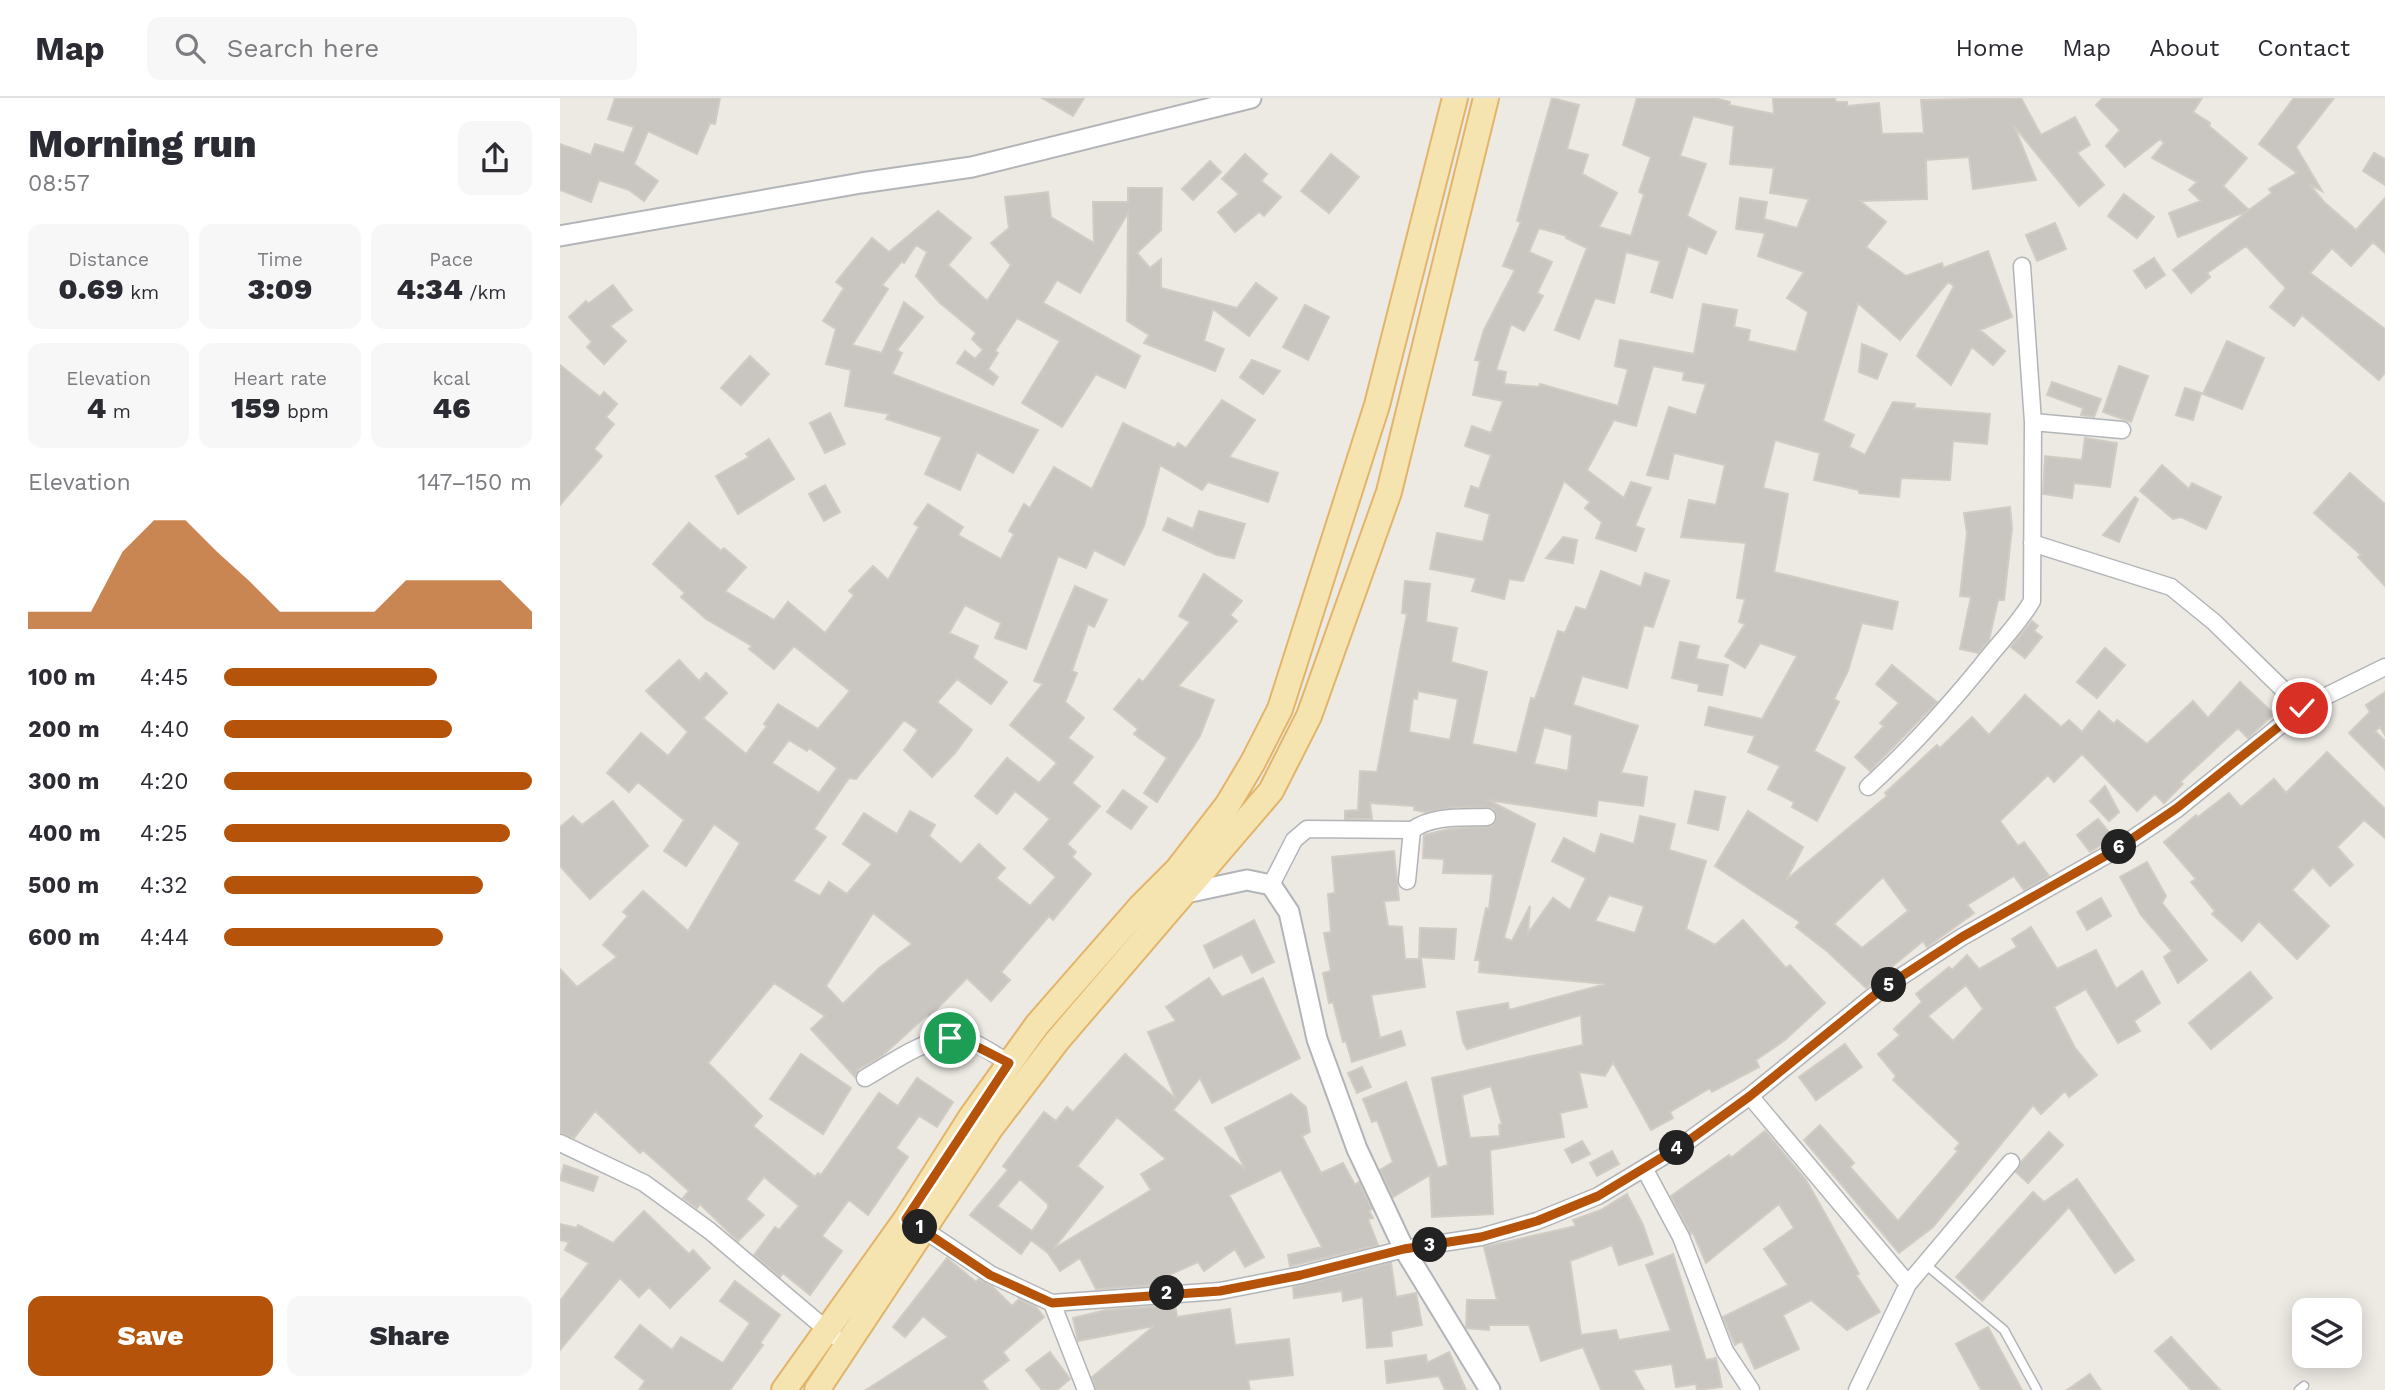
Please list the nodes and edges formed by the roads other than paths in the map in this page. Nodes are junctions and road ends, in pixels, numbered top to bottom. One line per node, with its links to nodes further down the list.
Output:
1 (1251, 98): 4 (street)
2 (1455, 98): 16 (main road)
3 (1486, 98): 16 (main road)
4 (731, 207): 5 (street); 6 (street)
5 (560, 236)
6 (560, 247)
7 (2022, 266): 8 (street)
8 (2033, 422): 9 (street); 10 (street)
9 (2122, 430)
10 (2032, 543): 12 (street); 13 (street)
11 (2385, 667): 12 (street)
12 (2302, 708): 21 (street)
13 (1868, 787)
14 (1487, 817): 15 (street)
15 (1412, 831): 17 (street); 18 (street)
16 (1182, 881): 18 (street); 19 (main road); 25 (main road)
17 (1407, 881)
18 (1271, 885): 26 (street)
19 (1009, 1063): 20 (street); 25 (main road)
20 (865, 1077)
21 (1750, 1096): 24 (street); 28 (street)
22 (560, 1143): 30 (street)
23 (2011, 1162): 27 (street)
24 (1644, 1168): 26 (street); 35 (street)
25 (915, 1224): 29 (street); 30 (main road)
26 (1404, 1249): 29 (street); 34 (street)
27 (1925, 1264): 28 (street); 37 (lane)
28 (1908, 1284): 36 (street)
29 (1052, 1303): 33 (street)
30 (837, 1339): 31 (main road); 32 (main road)
31 (784, 1390)
32 (817, 1390)
33 (1086, 1390)
34 (1490, 1390)
35 (1751, 1390)
36 (1857, 1390)
37 (2037, 1390)

